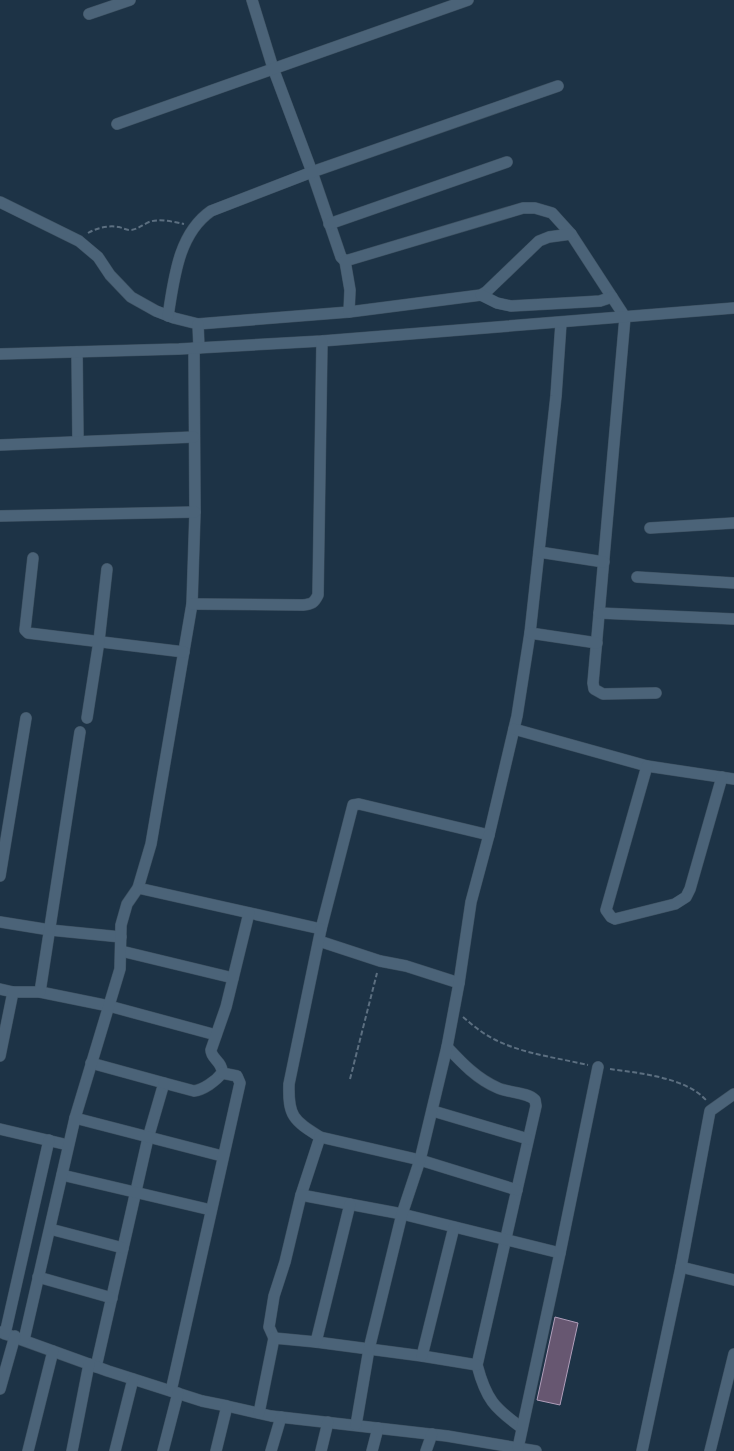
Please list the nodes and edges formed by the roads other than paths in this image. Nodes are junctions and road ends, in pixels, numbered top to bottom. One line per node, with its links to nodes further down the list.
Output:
1 (130, 0): 4 (street)
2 (252, 0): 5 (street)
3 (468, 0): 5 (street)
4 (90, 14)
5 (273, 68): 7 (street); 9 (street)
6 (558, 86): 9 (street)
7 (117, 124)
8 (507, 162): 11 (street)
9 (312, 172): 11 (street); 18 (street)
10 (0, 202): 18 (street)
11 (329, 224): 13 (street)
12 (572, 234): 13 (street); 14 (street); 15 (street)
13 (345, 261): 17 (street)
14 (481, 295): 15 (street); 17 (street)
15 (612, 297): 19 (street)
16 (734, 308): 19 (street)
17 (349, 312): 21 (street)
18 (168, 316): 21 (street)
19 (625, 317): 20 (street); 35 (street)
20 (561, 322): 22 (street); 33 (street)
21 (198, 324): 23 (street)
22 (322, 341): 23 (street); 39 (street)
23 (196, 348): 24 (street); 26 (street)
24 (77, 352): 25 (street); 27 (street)
25 (0, 354)
26 (194, 437): 27 (street); 29 (street)
27 (78, 441): 28 (street)
28 (0, 445)
29 (195, 512): 30 (street); 39 (street)
30 (0, 516)
31 (734, 523): 32 (street)
32 (650, 528)
33 (539, 552): 35 (street); 42 (street)
34 (33, 558): 43 (street)
35 (604, 562): 40 (street)
36 (107, 569): 43 (street)
37 (637, 577): 38 (street)
38 (734, 583)
39 (192, 604): 45 (street)
40 (599, 613): 41 (street); 44 (street)
41 (734, 619)
42 (530, 633): 44 (street); 49 (street)
43 (99, 641): 45 (street); 48 (street)
44 (597, 643): 46 (street)
45 (184, 652): 57 (street)
46 (656, 693)
47 (26, 718): 55 (street)
48 (87, 718)
49 (514, 729): 51 (street); 54 (street)
50 (80, 732): 60 (street)
51 (647, 766): 52 (street); 52 (street)
52 (722, 777): 53 (street)
53 (734, 779)
54 (489, 835): 61 (street); 65 (street)
55 (1, 861): 56 (street)
56 (0, 876)
57 (138, 888): 58 (street); 62 (street)
58 (249, 913): 61 (street); 64 (street)
59 (0, 922): 60 (street)
60 (50, 930): 62 (street); 68 (street)
61 (320, 935): 65 (street); 81 (street)
62 (121, 937): 63 (street)
63 (121, 951): 64 (street); 69 (street)
64 (233, 978): 70 (street)
65 (459, 983): 71 (street)
66 (0, 990): 67 (street)
67 (13, 992): 68 (street); 72 (street)
68 (40, 992): 69 (street)
69 (109, 1006): 70 (street); 73 (street)
70 (216, 1035): 75 (street)
71 (447, 1047): 78 (street); 83 (street)
72 (0, 1056)
73 (91, 1063): 76 (street); 79 (street)
74 (598, 1067): 99 (street)
75 (222, 1072): 76 (street); 86 (street)
76 (164, 1083): 82 (street)
77 (734, 1094): 100 (street)
78 (433, 1111): 83 (street); 87 (street)
79 (75, 1118): 82 (street); 85 (street)
80 (0, 1129): 84 (street)
81 (320, 1137): 87 (street); 91 (street)
82 (148, 1138): 86 (street); 90 (street)
83 (528, 1139): 89 (street)
84 (48, 1140): 85 (street); 104 (street)
85 (68, 1145): 88 (street)
86 (222, 1156): 93 (street)
87 (420, 1160): 89 (street); 94 (street)
88 (62, 1175): 90 (street); 96 (street)
89 (517, 1190): 97 (street)
90 (137, 1193): 93 (street); 98 (street)
91 (301, 1195): 92 (street); 105 (street)
92 (350, 1204): 94 (street); 106 (street)
93 (211, 1210): 115 (street)
94 (402, 1214): 95 (street); 107 (street)
95 (454, 1227): 97 (street); 110 (street)
96 (50, 1229): 98 (street); 101 (street)
97 (506, 1240): 99 (street); 112 (street)
98 (123, 1248): 103 (street)
99 (560, 1253): 122 (street)
100 (681, 1267): 102 (street); 136 (street)
101 (38, 1277): 103 (street); 104 (street)
102 (734, 1280)
103 (112, 1298): 111 (street)
104 (11, 1336): 108 (street); 114 (street)
105 (274, 1338): 106 (street); 117 (street)
106 (316, 1342): 107 (street)
107 (369, 1349): 110 (street); 120 (street)
108 (53, 1350): 111 (street); 126 (street)
109 (734, 1354): 137 (street)
110 (422, 1356): 112 (street)
111 (92, 1365): 113 (street); 127 (street)
112 (477, 1366): 122 (street)
113 (133, 1379): 115 (street); 128 (street)
114 (0, 1389)
115 (174, 1392): 116 (street); 129 (street)
116 (227, 1406): 117 (street); 130 (street)
117 (259, 1413): 118 (street)
118 (281, 1417): 119 (street); 131 (street)
119 (328, 1422): 120 (street); 132 (street)
120 (356, 1426): 121 (street)
121 (378, 1428): 123 (street); 133 (street)
122 (522, 1428): 125 (street)
123 (432, 1434): 124 (street); 134 (street)
124 (477, 1446): 125 (street)
125 (518, 1448): 135 (street)
126 (28, 1451)
127 (72, 1451)
128 (115, 1451)
129 (163, 1451)
130 (216, 1451)
131 (271, 1451)
132 (321, 1451)
133 (372, 1451)
134 (426, 1451)
135 (536, 1451)
136 (642, 1451)
137 (710, 1451)

